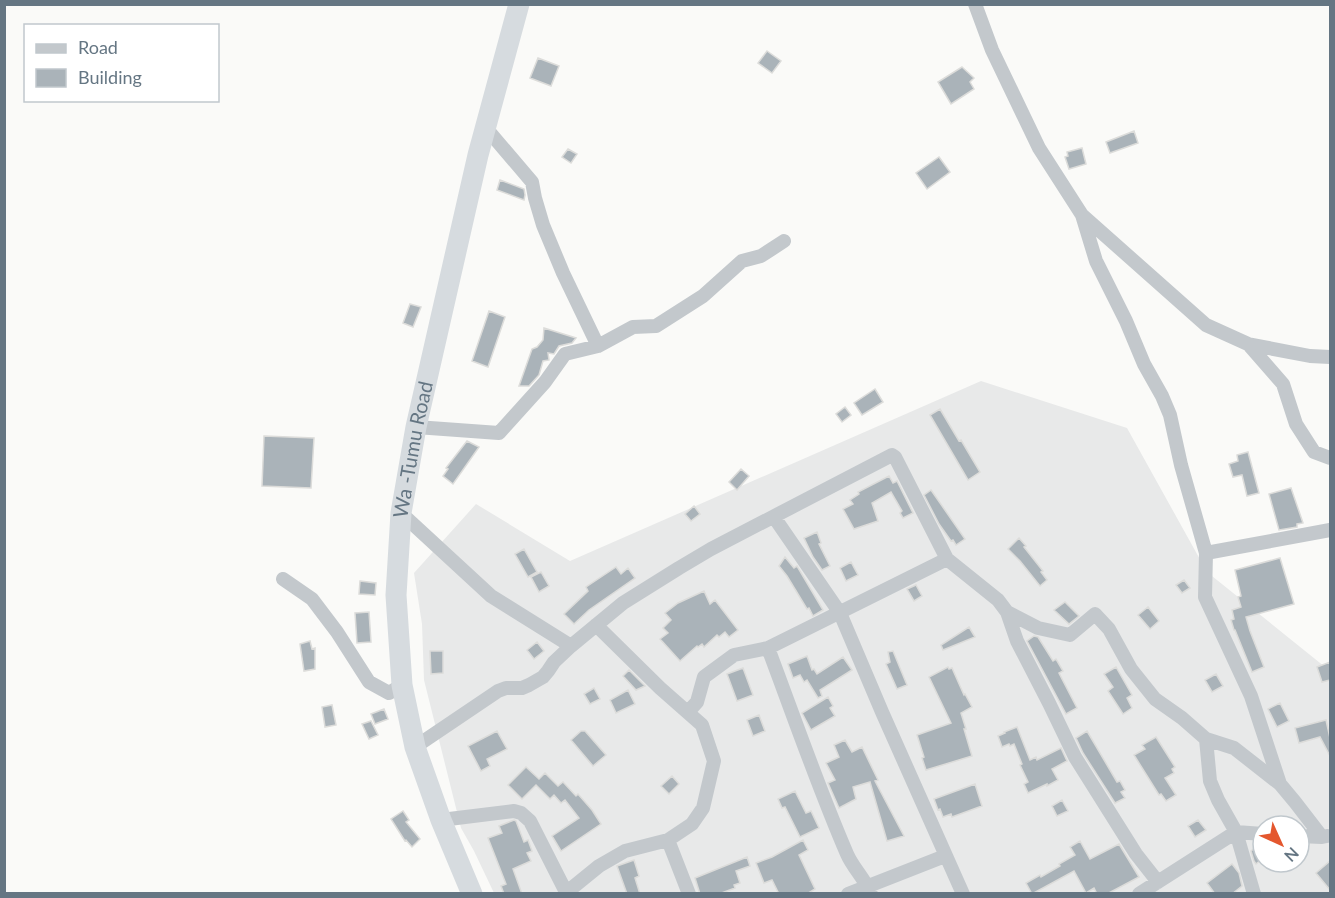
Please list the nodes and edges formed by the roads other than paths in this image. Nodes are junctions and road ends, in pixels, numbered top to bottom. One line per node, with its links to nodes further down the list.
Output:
1 (519, 4): 3 (highway, Wa -Tumu Road)
2 (975, 4): 4 (street)
3 (486, 128): 7 (street); 9 (highway, Wa -Tumu Road)
4 (1082, 215): 6 (street); 14 (street)
5 (784, 241): 7 (street)
6 (1248, 344): 8 (street); 10 (street)
7 (597, 346): 9 (street)
8 (1330, 357)
9 (416, 427): 11 (highway, Wa -Tumu Road)
10 (1330, 458)
11 (401, 513): 20 (street); 22 (highway, Wa -Tumu Road)
12 (774, 517): 15 (street); 18 (street); 19 (street)
13 (1330, 530): 14 (street)
14 (1206, 554): 26 (street)
15 (947, 559): 17 (street); 18 (street)
16 (283, 579): 22 (street)
17 (1006, 612): 24 (street); 33 (street)
18 (840, 613): 21 (street); 32 (street)
19 (596, 625): 20 (street); 23 (street)
20 (571, 646): 25 (street)
21 (768, 648): 23 (street); 34 (street)
22 (402, 685): 25 (highway, Wa -Tumu Road)
23 (688, 712): 31 (street)
24 (1206, 739): 26 (street); 28 (street)
25 (415, 747): 27 (highway, Wa -Tumu Road)
26 (1280, 784): 30 (street)
27 (441, 820): 35 (street); 36 (highway, Wa -Tumu Road)
28 (1236, 832): 29 (street); 33 (street); 41 (street)
29 (1251, 833)
30 (1326, 836)
31 (668, 840): 35 (street); 37 (street)
32 (945, 856): 34 (street); 39 (street)
33 (1158, 882): 40 (street)
34 (869, 890): 38 (street)
35 (567, 893)
36 (472, 894)
37 (689, 894)
38 (848, 894)
39 (963, 894)
40 (1138, 894)
41 (1254, 894)

